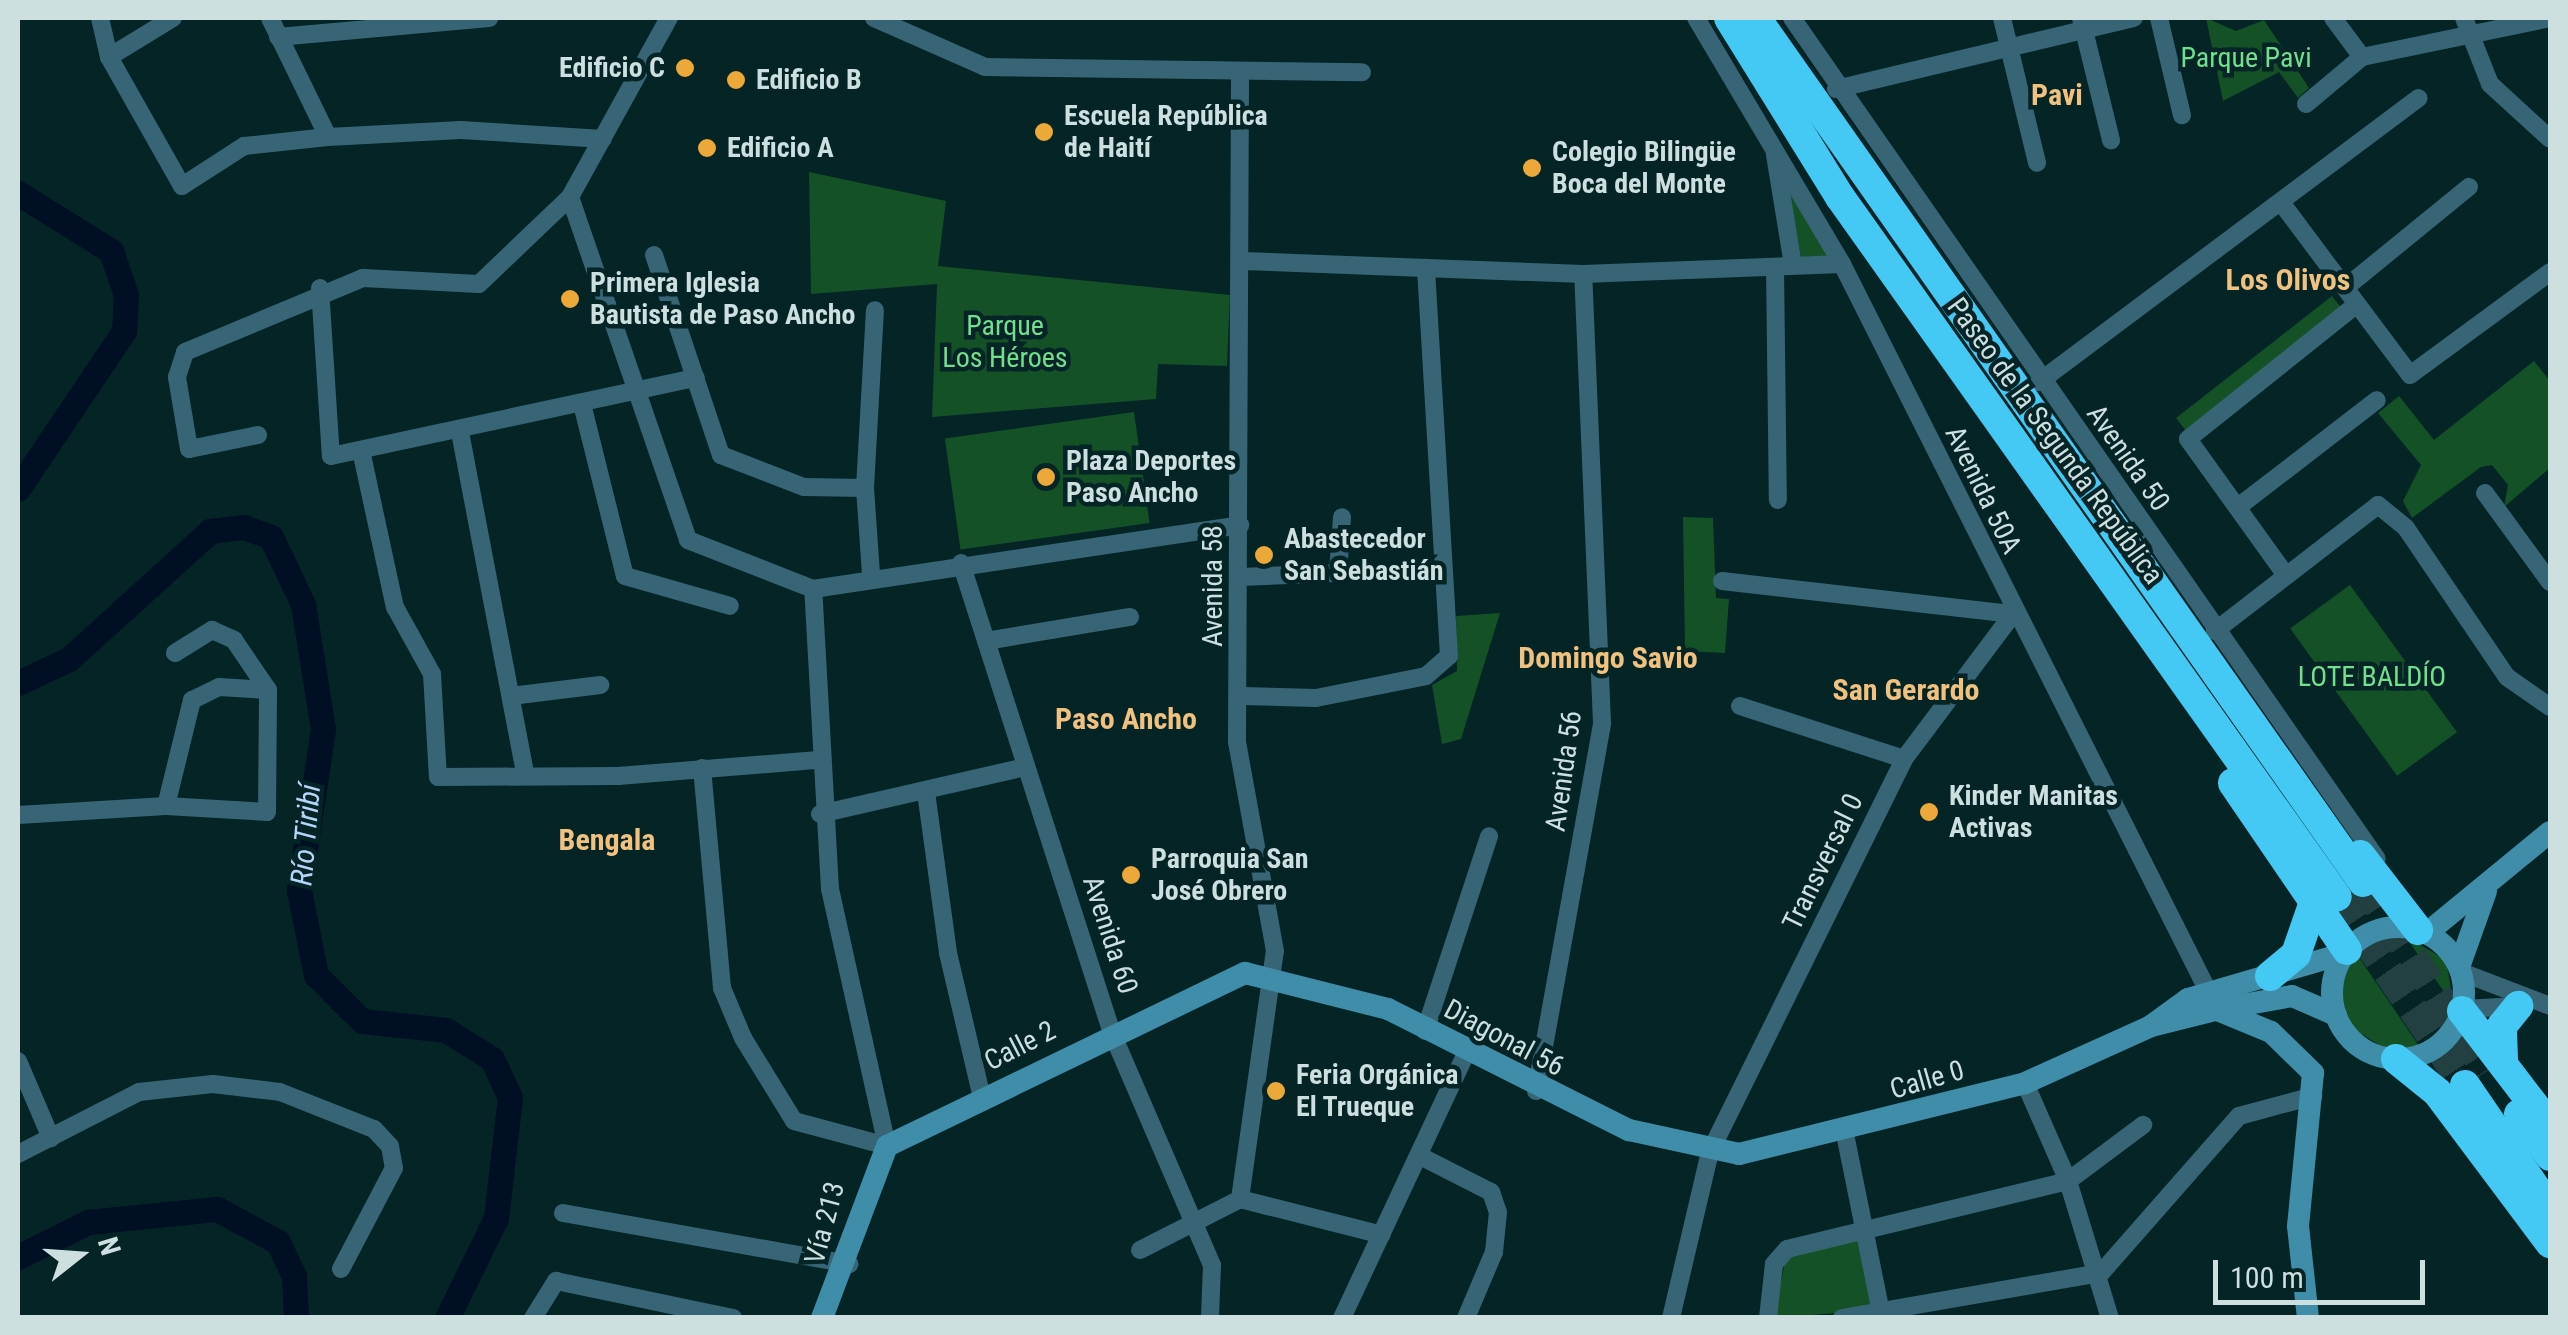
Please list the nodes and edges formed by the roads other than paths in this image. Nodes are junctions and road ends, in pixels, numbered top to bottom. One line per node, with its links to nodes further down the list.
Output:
1 (100, 18): 22 (street)
2 (173, 18): 22 (street)
3 (270, 18): 20 (street)
4 (489, 18): 20 (street)
5 (670, 18): 33 (street)
6 (874, 18): 24 (street)
7 (1696, 18): 31 (street, Avenida 50A)
8 (1714, 18): 31 (highway)
9 (1728, 18): 31 (highway, Paseo de la Segunda República)
10 (1756, 18): 30 (highway, Paseo de la Segunda República)
11 (1779, 18): 30 (highway)
12 (1792, 18): 26 (street, Avenida 50)
13 (2002, 18): 21 (street)
14 (2134, 18): 18 (street)
15 (2159, 18): 29 (street)
16 (2333, 18): 23 (street)
17 (2550, 18): 19 (street)
18 (2083, 24): 21 (street); 35 (street)
19 (2466, 27): 23 (street); 34 (street)
20 (278, 37): 32 (street)
21 (2009, 47): 26 (street); 36 (street)
22 (109, 57): 32 (street)
23 (2362, 58): 28 (street)
24 (1240, 72): 25 (street); 41 (street, Avenida 58)
25 (1362, 72)
26 (1836, 90): 52 (street, Avenida 50)
27 (2419, 98): 39 (street)
28 (2306, 104)
29 (2182, 115)
30 (1825, 122): 64 (highway, Paseo de la Segunda República)
31 (1780, 132): 42 (street, Avenida 50A); 43 (street); 64 (highway, Paseo de la Segunda República)
32 (328, 137): 33 (street)
33 (604, 139): 38 (street)
34 (2550, 139)
35 (2111, 140)
36 (2037, 163)
37 (2468, 187): 48 (street)
38 (570, 197): 47 (street); 53 (street)
39 (2283, 205): 48 (street); 52 (street)
40 (654, 255): 51 (street)
41 (1243, 261): 44 (street); 65 (street, Avenida 58)
42 (1842, 264): 43 (street); 74 (street, Avenida 50A)
43 (1784, 266): 46 (street); 61 (street)
44 (1426, 268): 46 (street); 82 (street)
45 (2550, 272): 49 (street)
46 (1583, 274): 116 (street, Avenida 56)
47 (320, 288): 57 (street); 58 (street)
48 (2345, 288): 49 (street)
49 (2357, 304): 62 (street)
50 (875, 310): 59 (street)
51 (696, 378): 53 (street); 59 (street)
52 (2039, 382): 76 (street, Avenida 50)
53 (637, 394): 55 (street); 72 (street)
54 (2377, 400): 62 (street)
55 (583, 408): 56 (street); 73 (street)
56 (460, 432): 58 (street); 81 (street)
57 (258, 436)
58 (362, 455): 89 (street)
59 (865, 488): 67 (street)
60 (2484, 492): 71 (street)
61 (1778, 500)
62 (2238, 507): 68 (street)
63 (1342, 517): 69 (street)
64 (2093, 522): 97 (highway, Paseo de la Segunda República); 97 (highway); 98 (highway)
65 (1240, 525): 66 (street); 69 (street, Avenida 58)
66 (961, 562): 67 (street); 77 (street, Avenida 60)
67 (871, 574): 72 (street)
68 (2285, 574): 76 (street); 83 (street)
69 (1240, 577): 82 (street, Avenida 58)
70 (1722, 581): 74 (street)
71 (2550, 582)
72 (813, 589): 85 (street)
73 (730, 606)
74 (2013, 614): 86 (street, Transversal 0); 103 (street, Avenida 50A)
75 (1130, 618): 77 (street)
76 (2215, 631): 98 (street, Avenida 50)
77 (986, 641): 87 (street, Avenida 60)
78 (175, 653): 80 (street)
79 (600, 685): 81 (street)
80 (268, 690): 91 (street); 91 (street)
81 (511, 696): 89 (street)
82 (1241, 696): 101 (street, Avenida 58)
83 (2550, 705)
84 (1740, 706): 86 (street)
85 (815, 760): 88 (street); 92 (street)
86 (1904, 760): 124 (street, Transversal 0)
87 (1026, 767): 90 (street); 110 (street, Avenida 60)
88 (702, 768): 89 (street); 123 (street)
89 (524, 773)
90 (926, 792): 92 (street); 118 (street)
91 (166, 806): 93 (street)
92 (820, 814): 123 (street)
93 (18, 815)
94 (2550, 832): 96 (main road)
95 (1489, 836): 109 (street)
96 (2502, 870): 98 (main road); 100 (main road)
97 (2338, 895): 99 (highway); 102 (highway)
98 (2423, 932): 99 (main road); 100 (main road)
99 (2346, 952): 102 (main road, Calle 0); 107 (main road)
100 (2460, 970): 105 (street); 106 (main road)
101 (1271, 974): 109 (main road, Diagonal 56); 110 (main road, Calle 2); 129 (street, Avenida 58)
102 (2264, 988): 103 (main road, Calle 0); 107 (main road, Calle 0); 108 (main road)
103 (2212, 1002): 108 (main road); 115 (main road, Calle 0)
104 (2518, 1006): 105 (street); 106 (street); 114 (highway)
105 (2549, 1006)
106 (2462, 1010): 112 (main road); 114 (highway)
107 (2336, 1015): 112 (main road)
108 (2261, 1026): 117 (main road)
109 (1426, 1031): 111 (main road, Diagonal 56)
110 (1112, 1033): 118 (main road, Calle 2); 132 (street, Avenida 60)
111 (1466, 1055): 116 (main road, Diagonal 56); 126 (street)
112 (2396, 1060): 135 (highway)
113 (18, 1061): 122 (street)
114 (2485, 1072): 120 (highway); 127 (highway); 130 (highway)
115 (2025, 1083): 121 (main road, Calle 0); 128 (street)
116 (1536, 1091): 124 (main road, Diagonal 56)
117 (2313, 1096): 139 (street); 151 (main road)
118 (982, 1098): 123 (main road, Calle 2)
119 (2143, 1125): 128 (street)
120 (2550, 1126)
121 (1845, 1134): 124 (main road, Calle 0); 133 (street)
122 (51, 1138): 125 (street); 138 (street)
123 (887, 1146): 137 (main road, Vía 213)
124 (1710, 1152): 147 (street)
125 (18, 1154)
126 (1420, 1156): 134 (street); 146 (street)
127 (2550, 1156)
128 (2068, 1181): 133 (street); 139 (street)
129 (1240, 1199): 132 (street); 134 (street)
130 (2550, 1209)
131 (564, 1213): 137 (street)
132 (1195, 1223): 136 (street); 144 (street, Avenida 60)
133 (1866, 1230): 140 (street); 148 (street)
134 (1382, 1235): 145 (street)
135 (2550, 1243)
136 (1140, 1250)
137 (849, 1264): 143 (main road, Vía 213)
138 (340, 1269)
139 (2101, 1274): 140 (street); 150 (street)
140 (1881, 1315): 149 (street)
141 (533, 1318): 142 (street)
142 (733, 1318)
143 (822, 1318)
144 (1210, 1318)
145 (1342, 1318)
146 (1466, 1318)
147 (1671, 1318)
148 (1768, 1318)
149 (1842, 1318)
150 (2110, 1318)
151 (2308, 1318)

